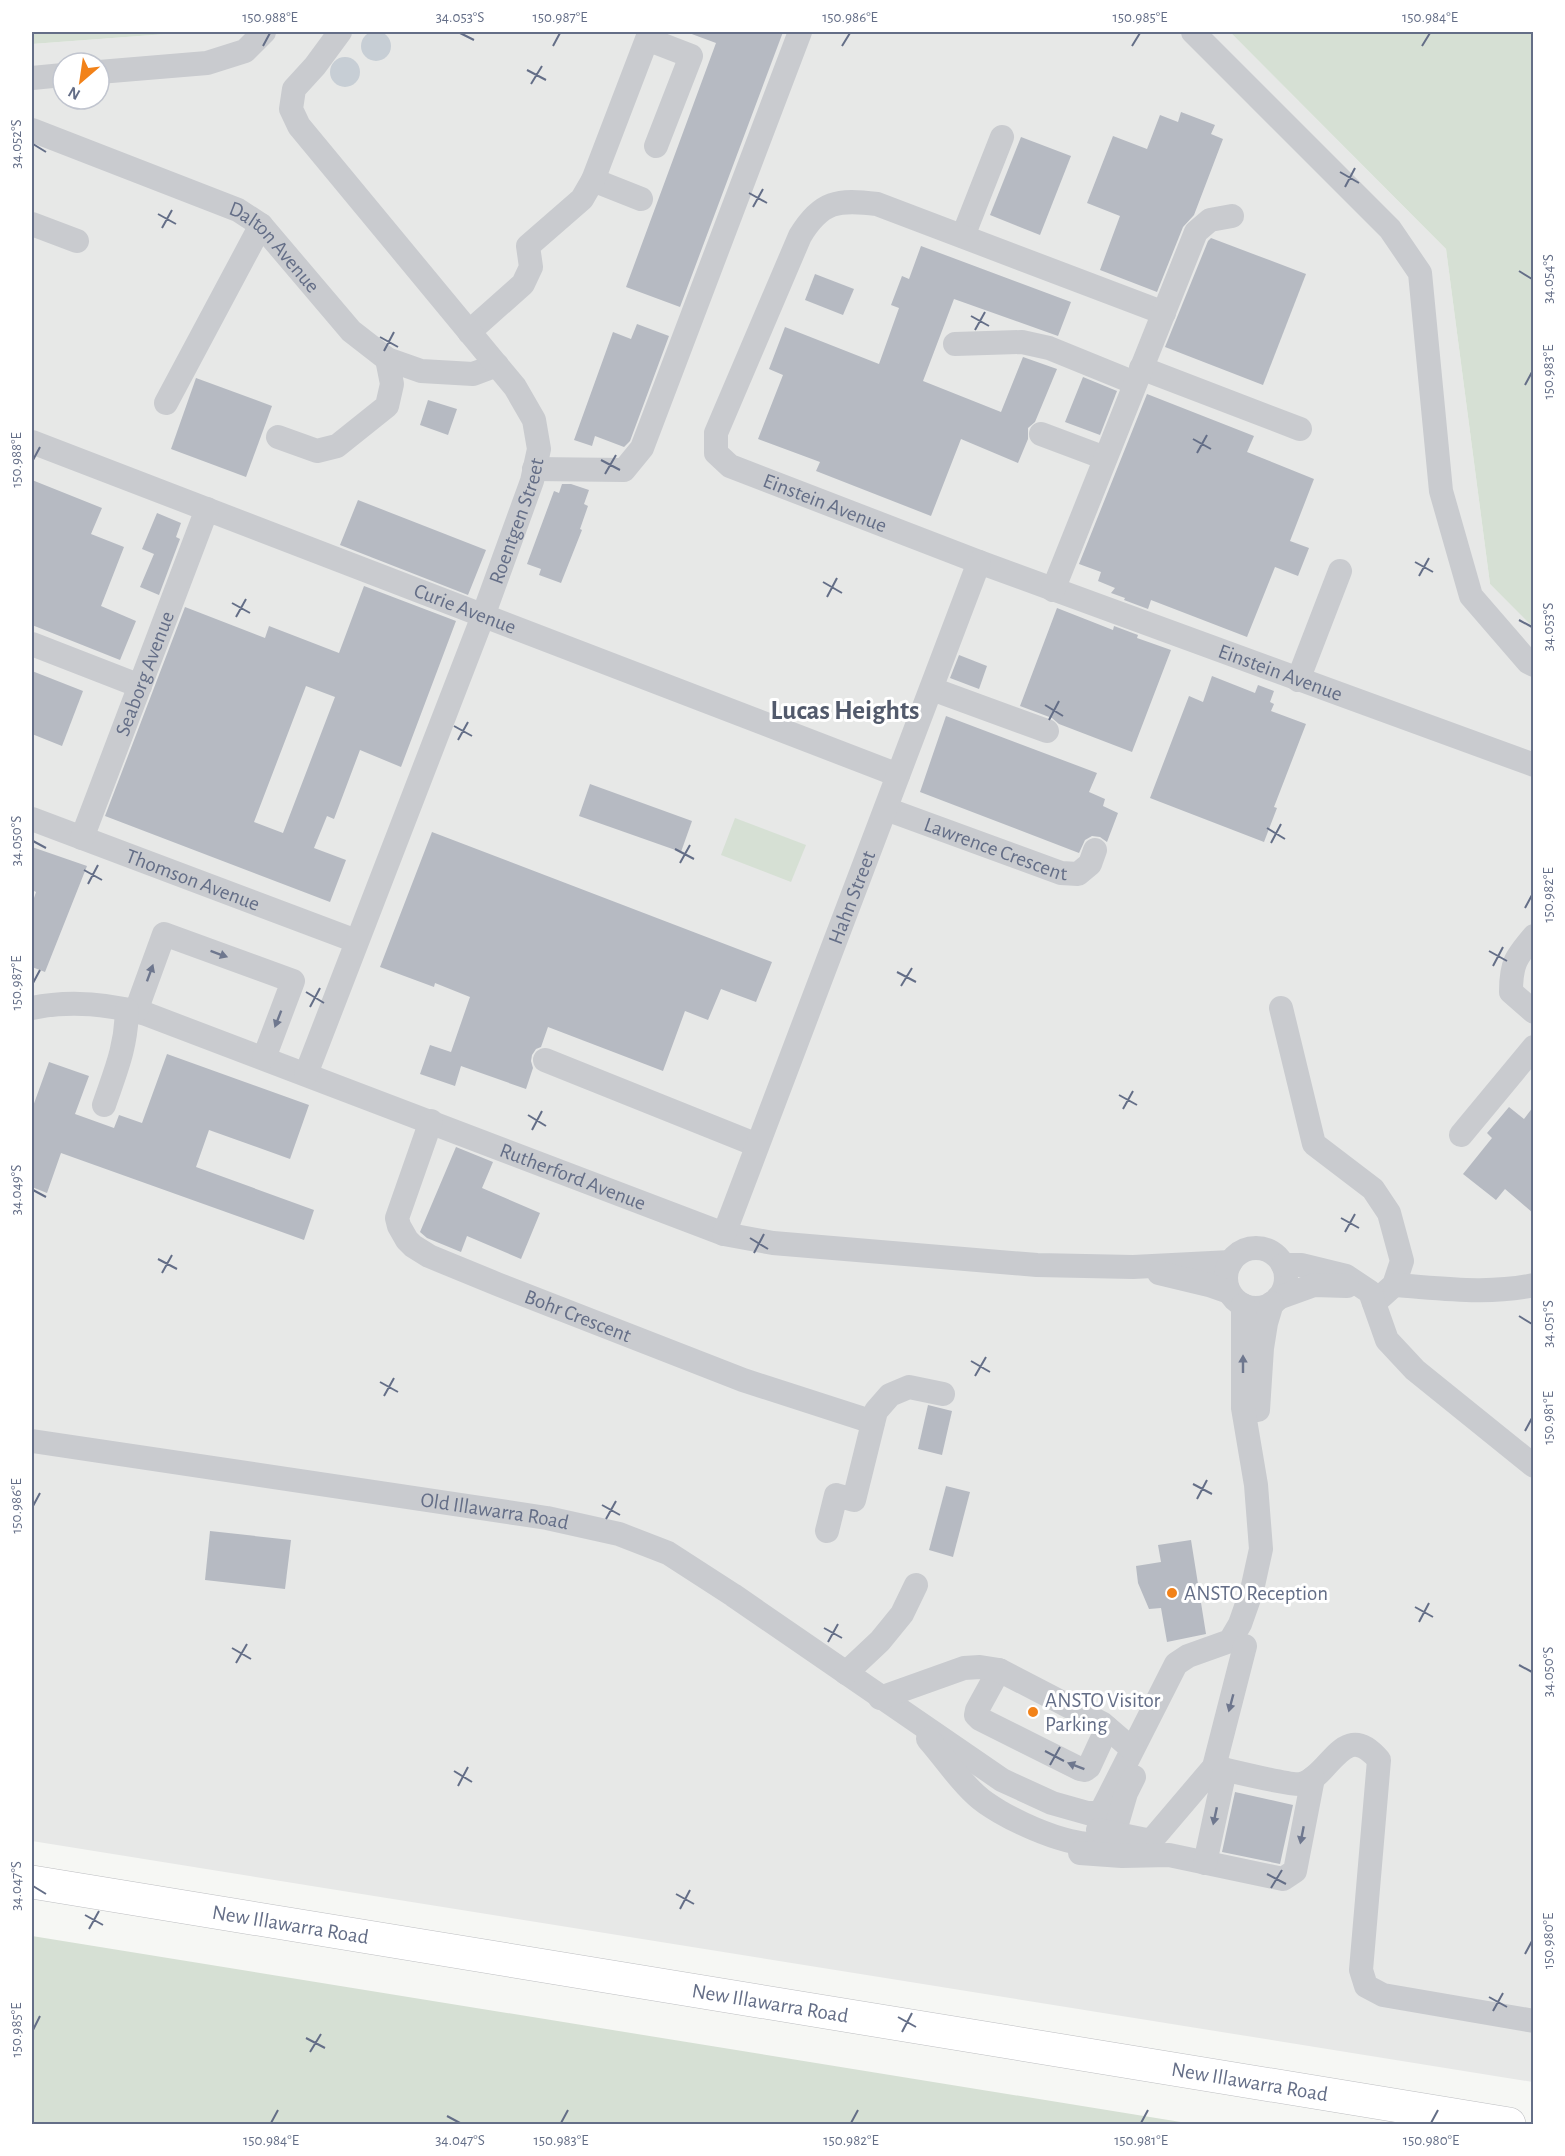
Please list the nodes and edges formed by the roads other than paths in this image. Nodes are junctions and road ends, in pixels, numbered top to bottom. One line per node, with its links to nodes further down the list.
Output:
1 (264, 32): 5 (lane)
2 (340, 32): 19 (lane, Roentgen Street)
3 (800, 32): 30 (lane)
4 (1193, 32): 37 (lane)
5 (111, 71)
6 (51, 76): 7 (lane)
7 (32, 78)
8 (32, 130): 15 (lane, Dalton Avenue)
9 (1002, 137): 16 (lane)
10 (656, 146): 11 (lane)
11 (593, 180): 12 (lane); 19 (lane)
12 (641, 199)
13 (1232, 216): 18 (lane)
14 (32, 224): 17 (lane)
15 (261, 225): 21 (lane, Dalton Avenue); 24 (lane)
16 (963, 236): 18 (lane, Einstein Avenue); 32 (lane, Einstein Avenue)
17 (77, 241)
18 (1164, 313): 23 (lane)
19 (469, 332): 22 (lane, Roentgen Street)
20 (955, 344): 23 (lane)
21 (387, 359): 22 (lane, Dalton Avenue); 27 (lane)
22 (497, 365): 30 (lane, Roentgen Street)
23 (1138, 375): 25 (lane); 29 (lane)
24 (166, 403)
25 (1300, 429)
26 (1041, 434): 29 (lane)
27 (278, 437)
28 (32, 442): 31 (lane, Curie Avenue)
29 (1105, 458): 34 (lane)
30 (534, 470): 35 (lane, Roentgen Street)
31 (207, 509): 35 (lane, Curie Avenue); 39 (lane, Seaborg Avenue)
32 (979, 562): 34 (lane, Einstein Avenue); 40 (lane, Hahn Street)
33 (1340, 571): 38 (lane)
34 (1053, 590): 38 (lane, Einstein Avenue)
35 (483, 616): 43 (lane, Curie Avenue); 49 (lane, Roentgen Street)
36 (32, 644): 39 (lane)
37 (1533, 665)
38 (1298, 680): 42 (lane, Einstein Avenue)
39 (140, 686): 46 (lane, Seaborg Avenue)
40 (932, 689): 41 (lane); 43 (lane, Hahn Street)
41 (1047, 731)
42 (1533, 765)
43 (898, 775): 44 (lane, Hahn Street)
44 (885, 809): 47 (lane, Lawrence Crescent); 61 (lane, Hahn Street)
45 (32, 819): 46 (lane, Thomson Avenue)
46 (82, 838): 49 (lane, Thomson Avenue)
47 (1095, 850)
48 (1533, 936): 53 (lane)
49 (356, 941): 57 (lane, Roentgen Street)
50 (32, 1008): 52 (lane, Rutherford Avenue)
51 (1281, 1008): 66 (lane)
52 (131, 1010): 55 (lane, Rutherford Avenue); 55 (lane, one-way to 55); 58 (lane)
53 (1533, 1012)
54 (1533, 1047): 60 (lane)
55 (264, 1058): 57 (lane, Rutherford Avenue)
56 (545, 1060): 61 (lane)
57 (306, 1074): 59 (lane, Rutherford Avenue)
58 (104, 1105)
59 (430, 1121): 62 (lane, Rutherford Avenue); 72 (lane, Bohr Crescent)
60 (1461, 1135)
61 (757, 1145): 62 (lane, Hahn Street)
62 (724, 1234): 65 (lane, Rutherford Avenue)
63 (1231, 1262): 64 (lane); 65 (lane, Rutherford Avenue); 69 (lane)
64 (1283, 1265): 68 (lane); 70 (lane)
65 (1133, 1267): 69 (lane, Rutherford Avenue)
66 (1394, 1285): 67 (lane); 68 (lane)
67 (1533, 1285)
68 (1372, 1297): 70 (lane); 74 (lane)
69 (1236, 1298): 70 (lane); 85 (lane, one-way to 69)
70 (1275, 1301): 77 (lane)
71 (943, 1394): 72 (lane)
72 (873, 1422): 75 (lane)
73 (32, 1441): 79 (lane, Old Illawarra Road)
74 (1533, 1466)
75 (826, 1531)
76 (916, 1585): 79 (lane)
77 (1245, 1646): 86 (lane, one-way to 86); 89 (lane)
78 (999, 1670): 80 (lane); 83 (lane); 83 (lane, one-way to 78)
79 (846, 1673): 81 (lane, Old Illawarra Road)
80 (940, 1676): 81 (lane); 84 (lane)
81 (880, 1698): 82 (lane, Old Illawarra Road)
82 (906, 1715): 84 (lane); 88 (lane)
83 (1107, 1728): 85 (lane)
84 (944, 1741): 85 (lane); 89 (lane)
85 (1132, 1749)
86 (1219, 1768): 87 (lane); 89 (lane); 90 (lane, one-way to 90)
87 (1313, 1778): 90 (lane, one-way to 90); 92 (lane)
88 (999, 1812): 89 (lane); 90 (lane)
89 (1114, 1834)
90 (1205, 1863)
91 (32, 1882): 93 (highway, New Illawarra Road)
92 (1533, 2021)
93 (1509, 2124)

